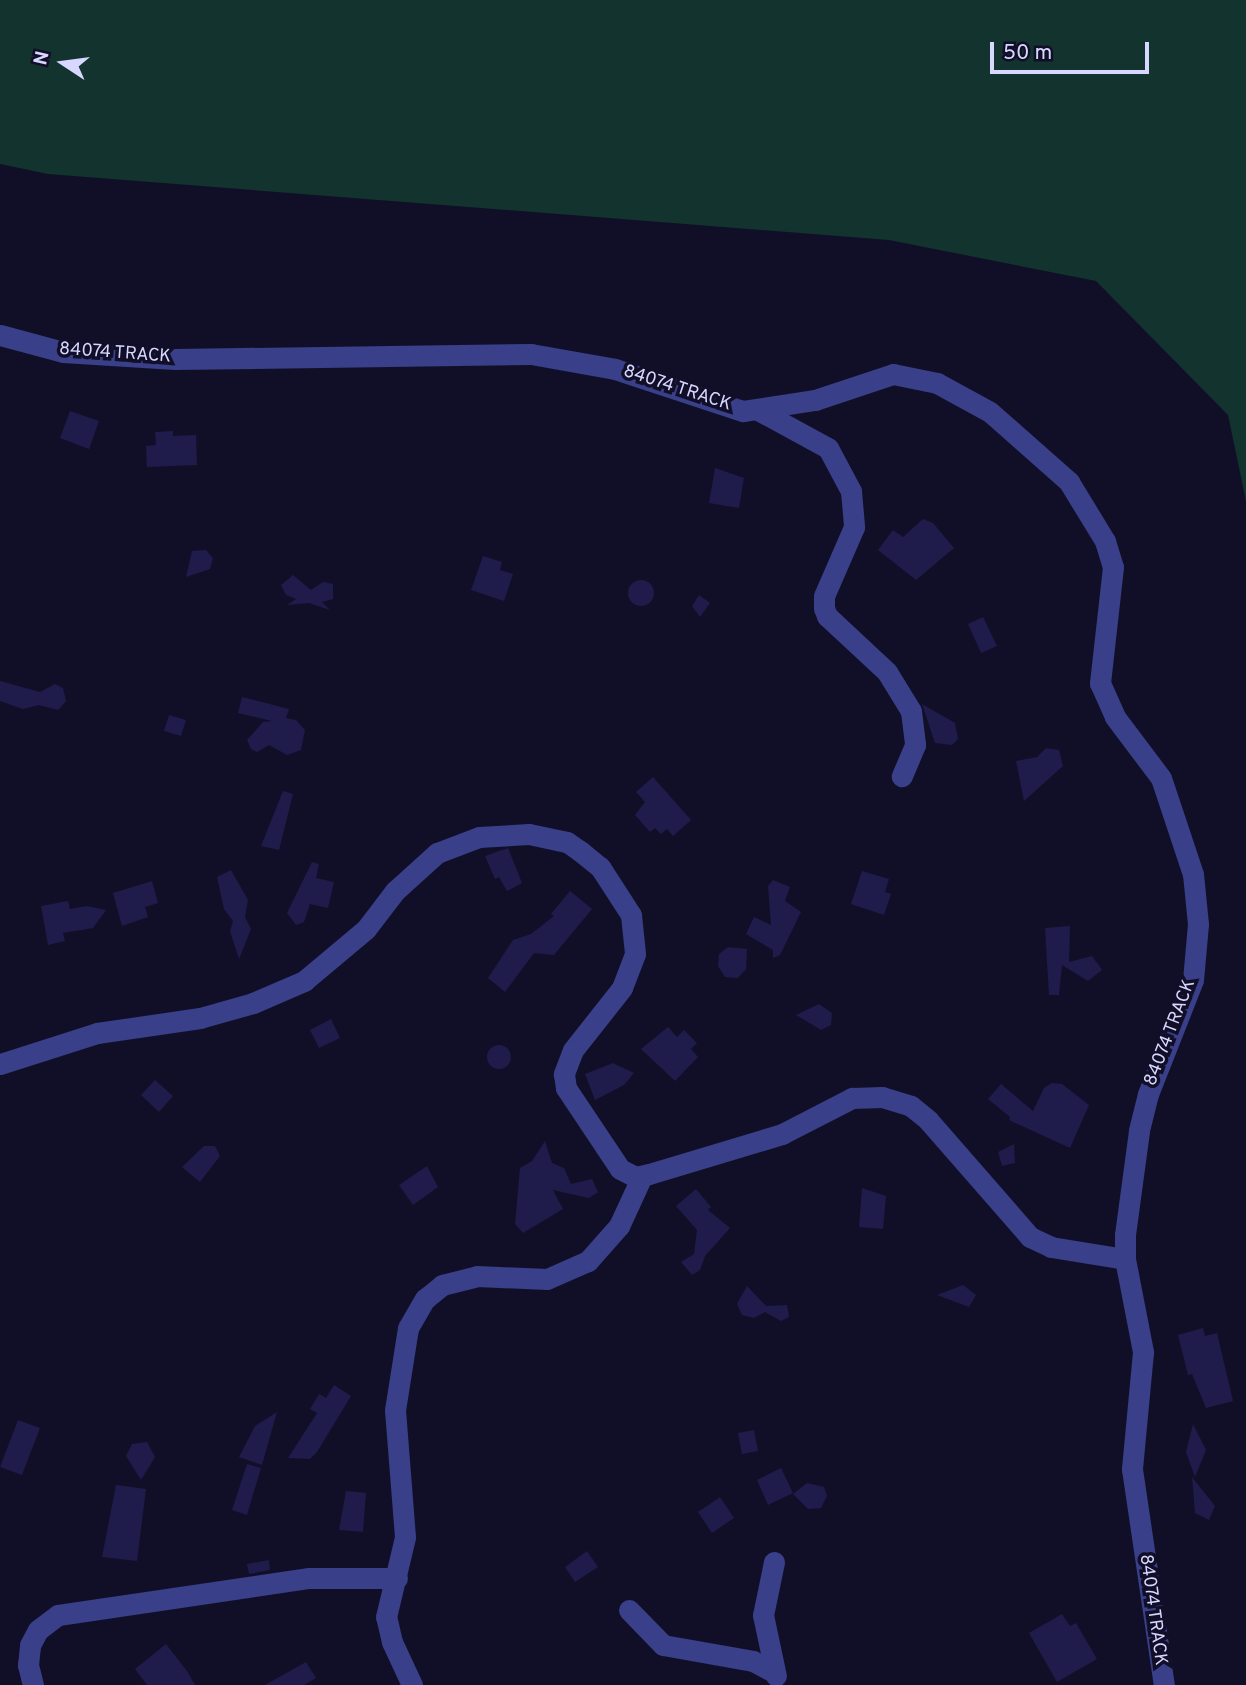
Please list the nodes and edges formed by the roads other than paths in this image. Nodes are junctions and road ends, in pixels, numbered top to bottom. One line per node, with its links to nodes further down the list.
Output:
1 (0, 335): 2 (street, 84074 TRACK)
2 (758, 410): 3 (street); 6 (street, 84074 TRACK)
3 (902, 776)
4 (0, 1064): 5 (street)
5 (642, 1176): 6 (street); 8 (street)
6 (1125, 1259): 13 (street, 84074 TRACK)
7 (774, 1562): 10 (street)
8 (397, 1578): 11 (street); 12 (street)
9 (629, 1610): 10 (street)
10 (776, 1679)
11 (33, 1685)
12 (412, 1685)
13 (1164, 1685)

